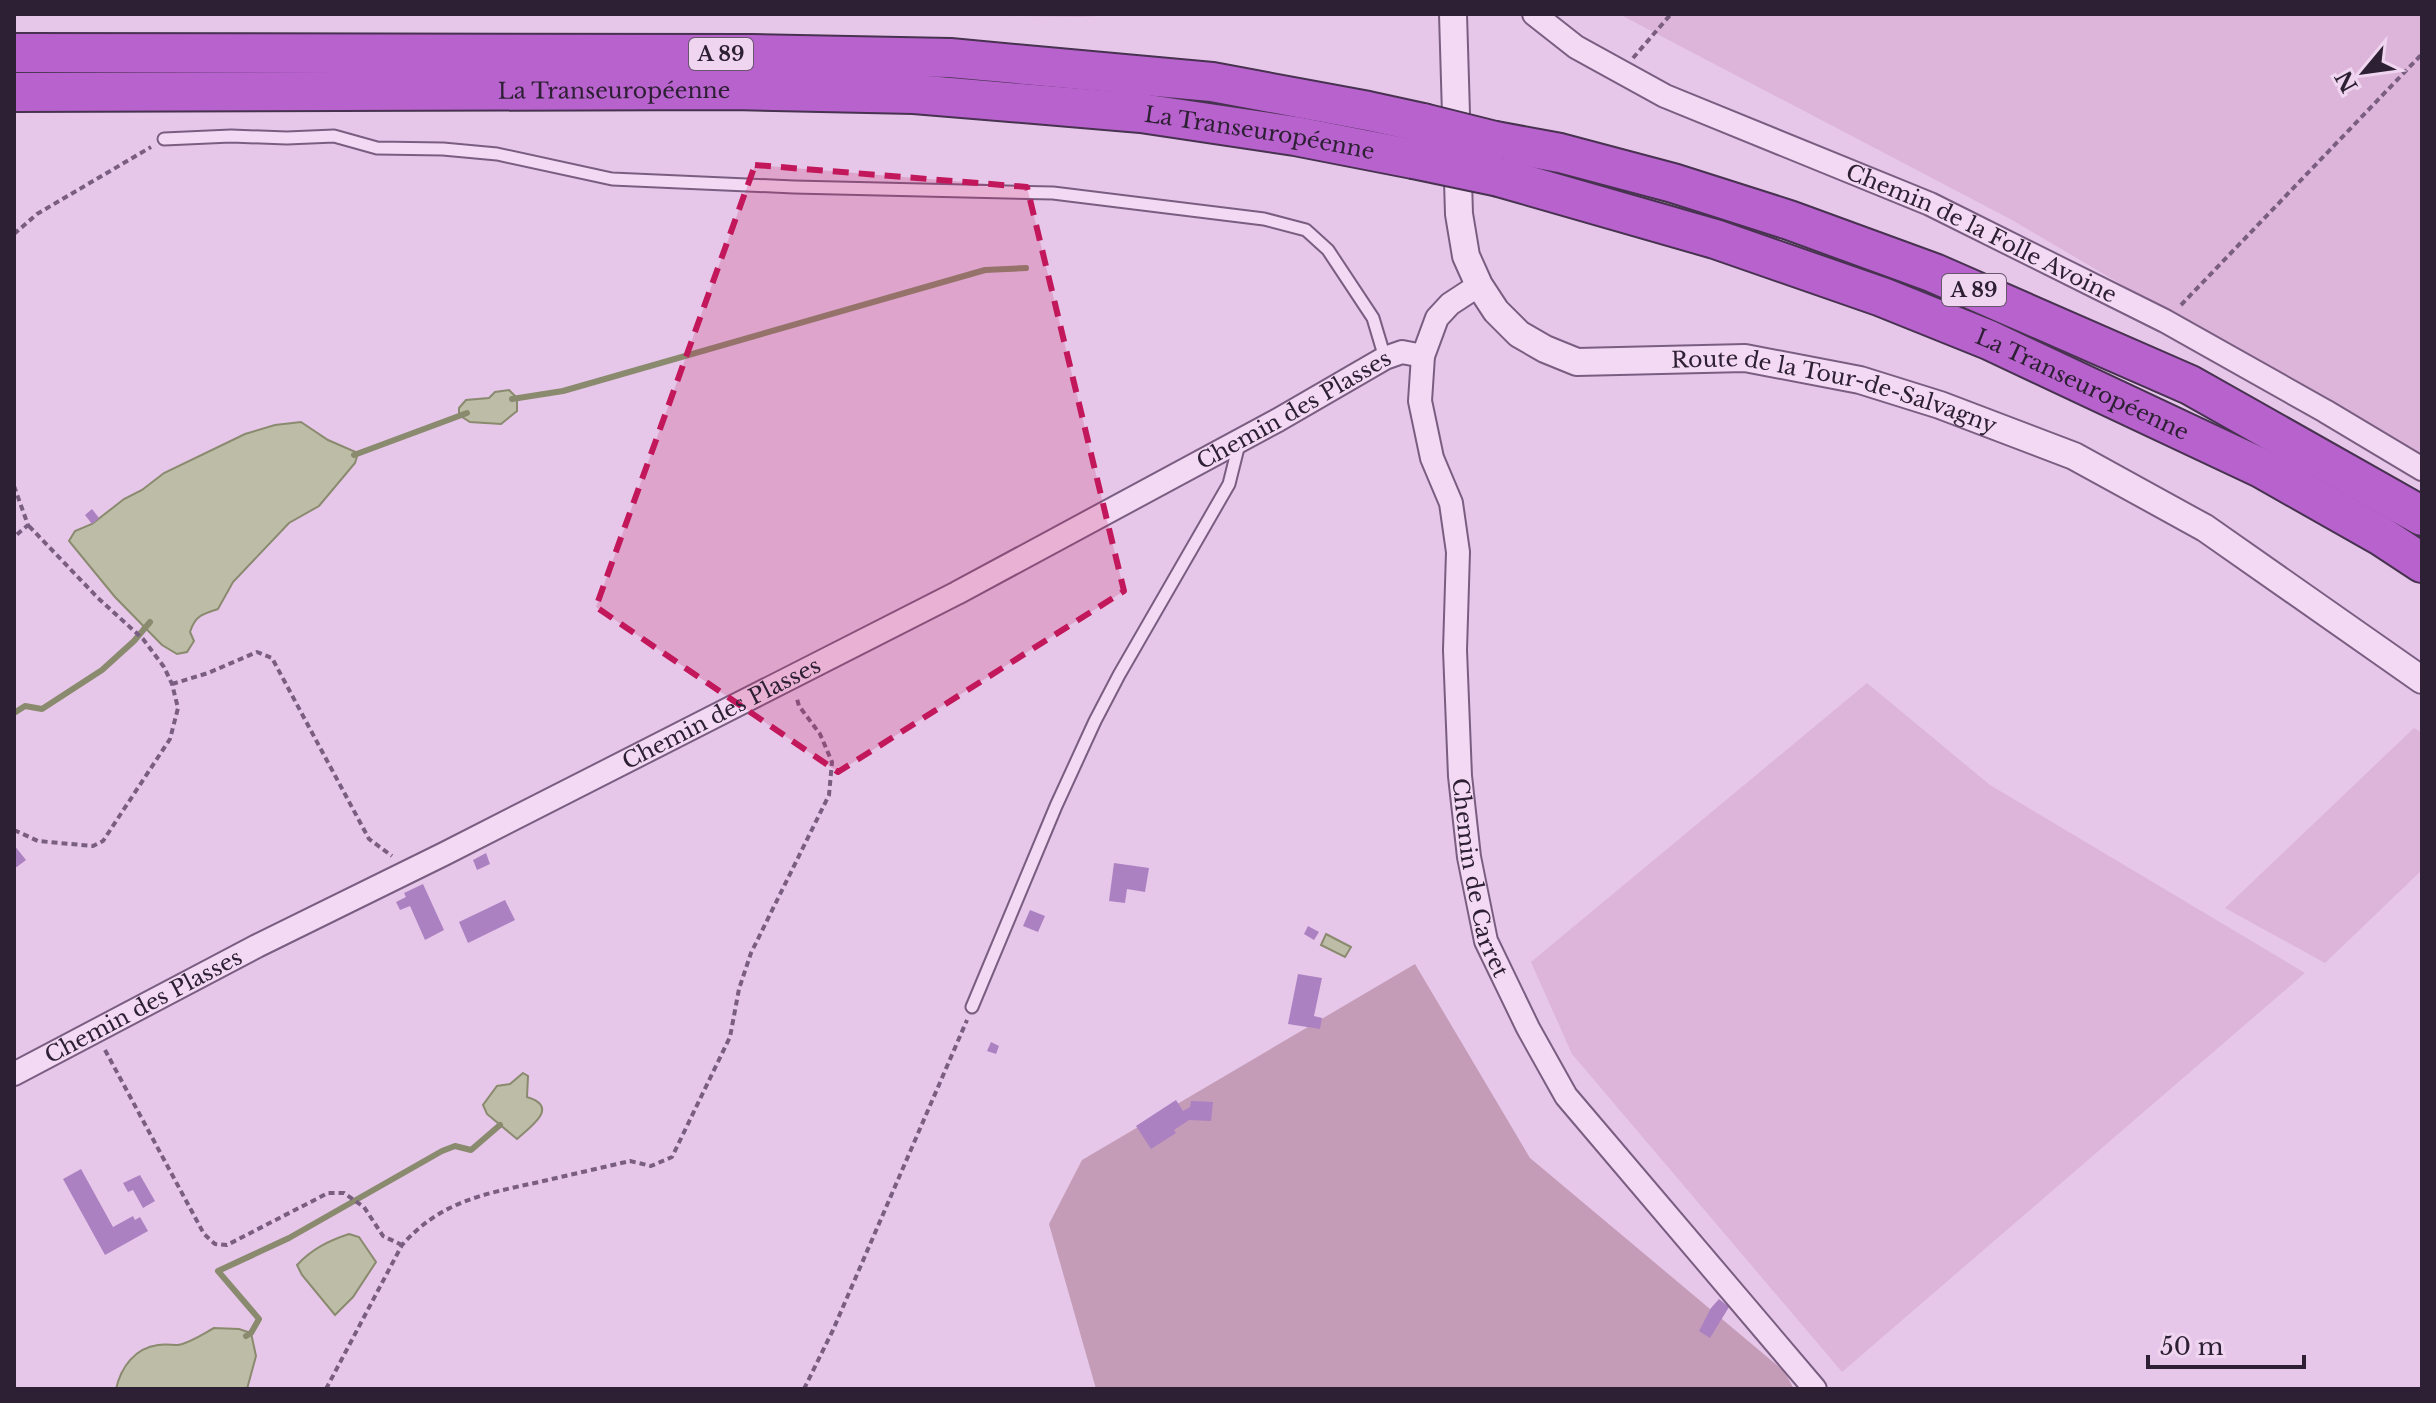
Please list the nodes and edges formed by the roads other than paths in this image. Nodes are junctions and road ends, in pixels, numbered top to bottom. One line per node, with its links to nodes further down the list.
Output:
1 (1453, 14): 8 (street, Route de la Tour-de-Salvagny)
2 (1534, 14): 12 (street, Chemin de la Folle Avoine)
3 (14, 53): 6 (highway, La Transeuropéenne / A 89)
4 (14, 92): 6 (highway, La Transeuropéenne / A 89)
5 (164, 139): 10 (lane)
6 (1418, 141): 7 (highway, La Transeuropéenne / A 89, bridge)
7 (1497, 159): 13 (highway, La Transeuropéenne / A 89); 14 (highway, La Transeuropéenne / A 89)
8 (1479, 285): 9 (street, Chemin de Carret); 15 (street, Route de la Tour-de-Salvagny)
9 (1423, 356): 10 (street, Chemin des Plasses); 18 (street, Chemin de Carret)
10 (1385, 358): 11 (street, Chemin des Plasses)
11 (1241, 440): 16 (lane); 17 (street, Chemin des Plasses)
12 (2422, 469)
13 (2422, 516)
14 (2422, 563)
15 (2422, 680)
16 (972, 1007)
17 (14, 1074)
18 (1815, 1389)

